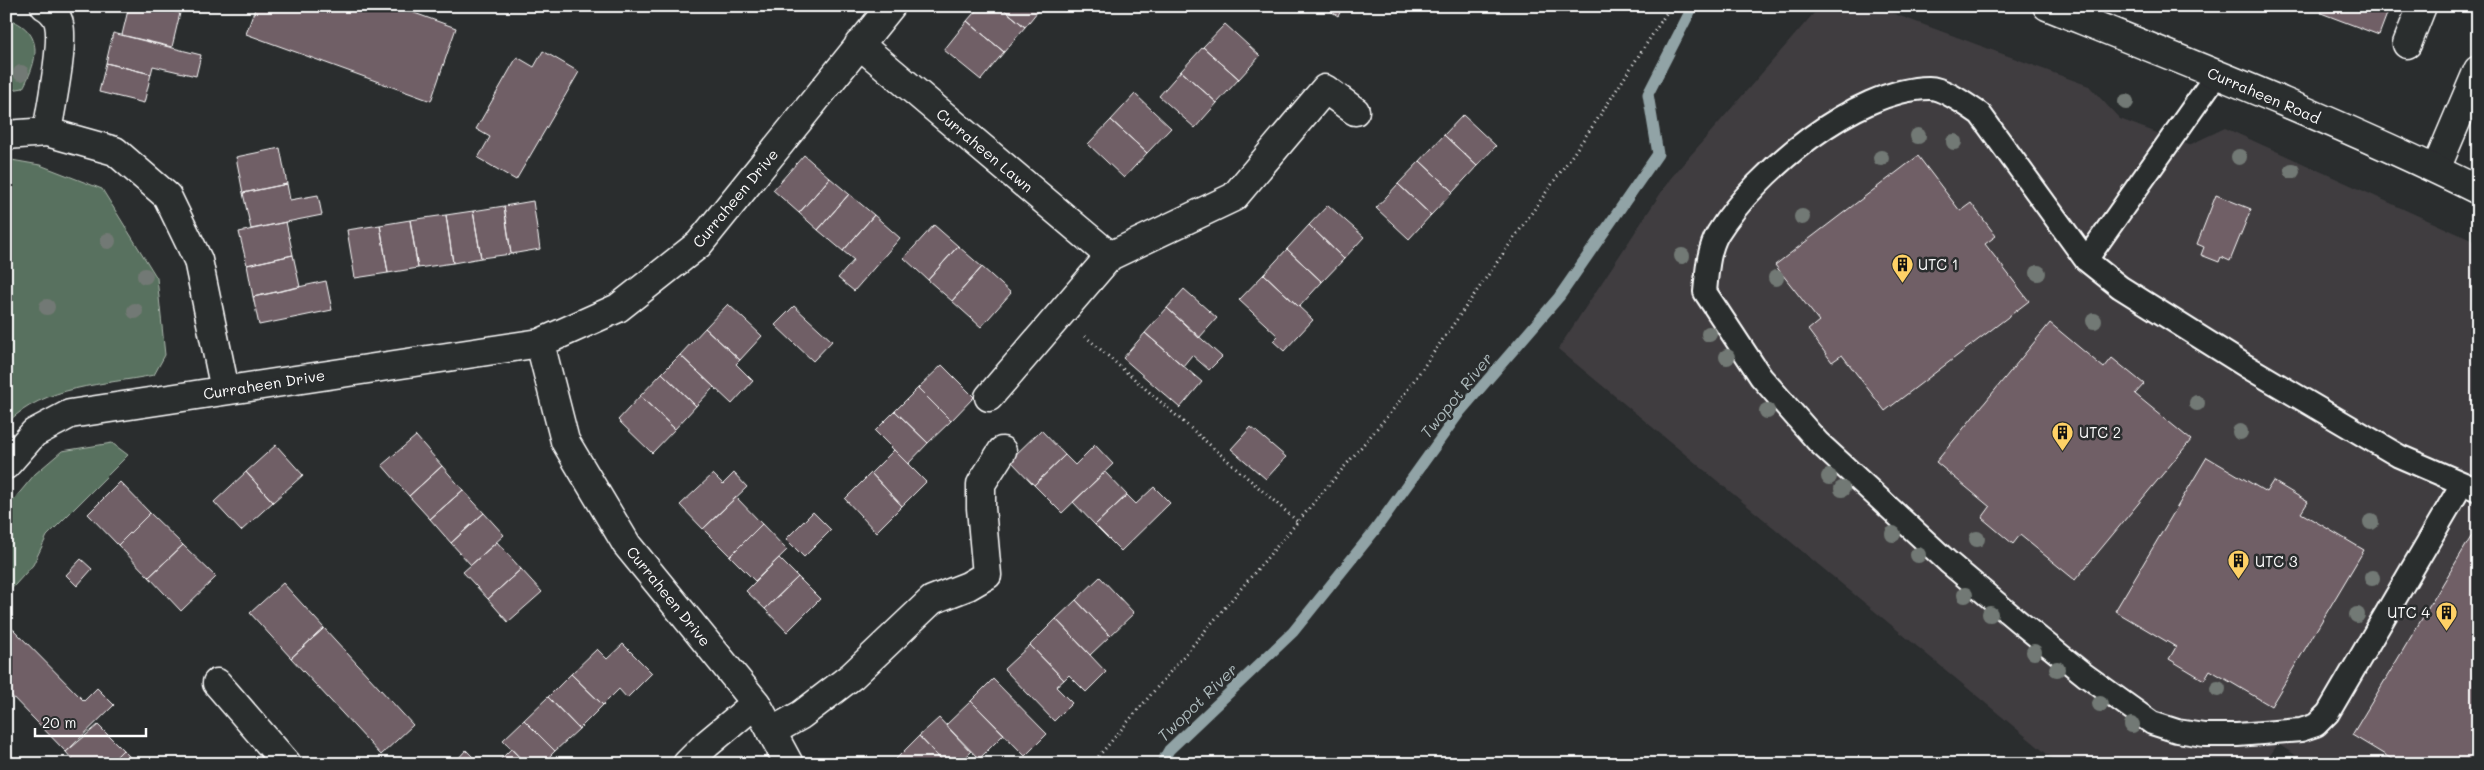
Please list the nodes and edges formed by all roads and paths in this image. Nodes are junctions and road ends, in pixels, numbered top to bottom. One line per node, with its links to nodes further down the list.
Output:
1 (45, 6): 11 (street)
2 (891, 6): 6 (street, Curraheen Drive)
3 (1671, 6): 24 (path)
4 (2047, 6): 9 (street, Curraheen Road)
5 (2422, 6): 7 (street)
6 (859, 44): 15 (street, Curraheen Lawn); 18 (street, Curraheen Drive)
7 (2407, 44)
8 (2478, 70): 13 (street)
9 (2217, 74): 13 (street, Curraheen Road); 16 (lane)
10 (1355, 111): 15 (street)
11 (48, 132): 12 (street); 19 (street)
12 (6, 135)
13 (2436, 170): 14 (street, Curraheen Road)
14 (2478, 190)
15 (1110, 256): 17 (street)
16 (2086, 260): 23 (lane); 23 (lane)
17 (1060, 315): 20 (street); 24 (path)
18 (540, 343): 19 (street, Curraheen Drive); 26 (street, Curraheen Drive)
19 (225, 390): 22 (street, Curraheen Drive)
20 (989, 397)
21 (1002, 452): 27 (street)
22 (6, 465)
23 (2470, 487)
24 (1298, 521): 31 (path)
25 (217, 683): 28 (street)
26 (756, 703): 27 (street, Curraheen Drive); 29 (street)
27 (772, 732): 30 (street, Curraheen Drive)
28 (278, 761)
29 (687, 764)
30 (789, 764)
31 (1092, 764)

